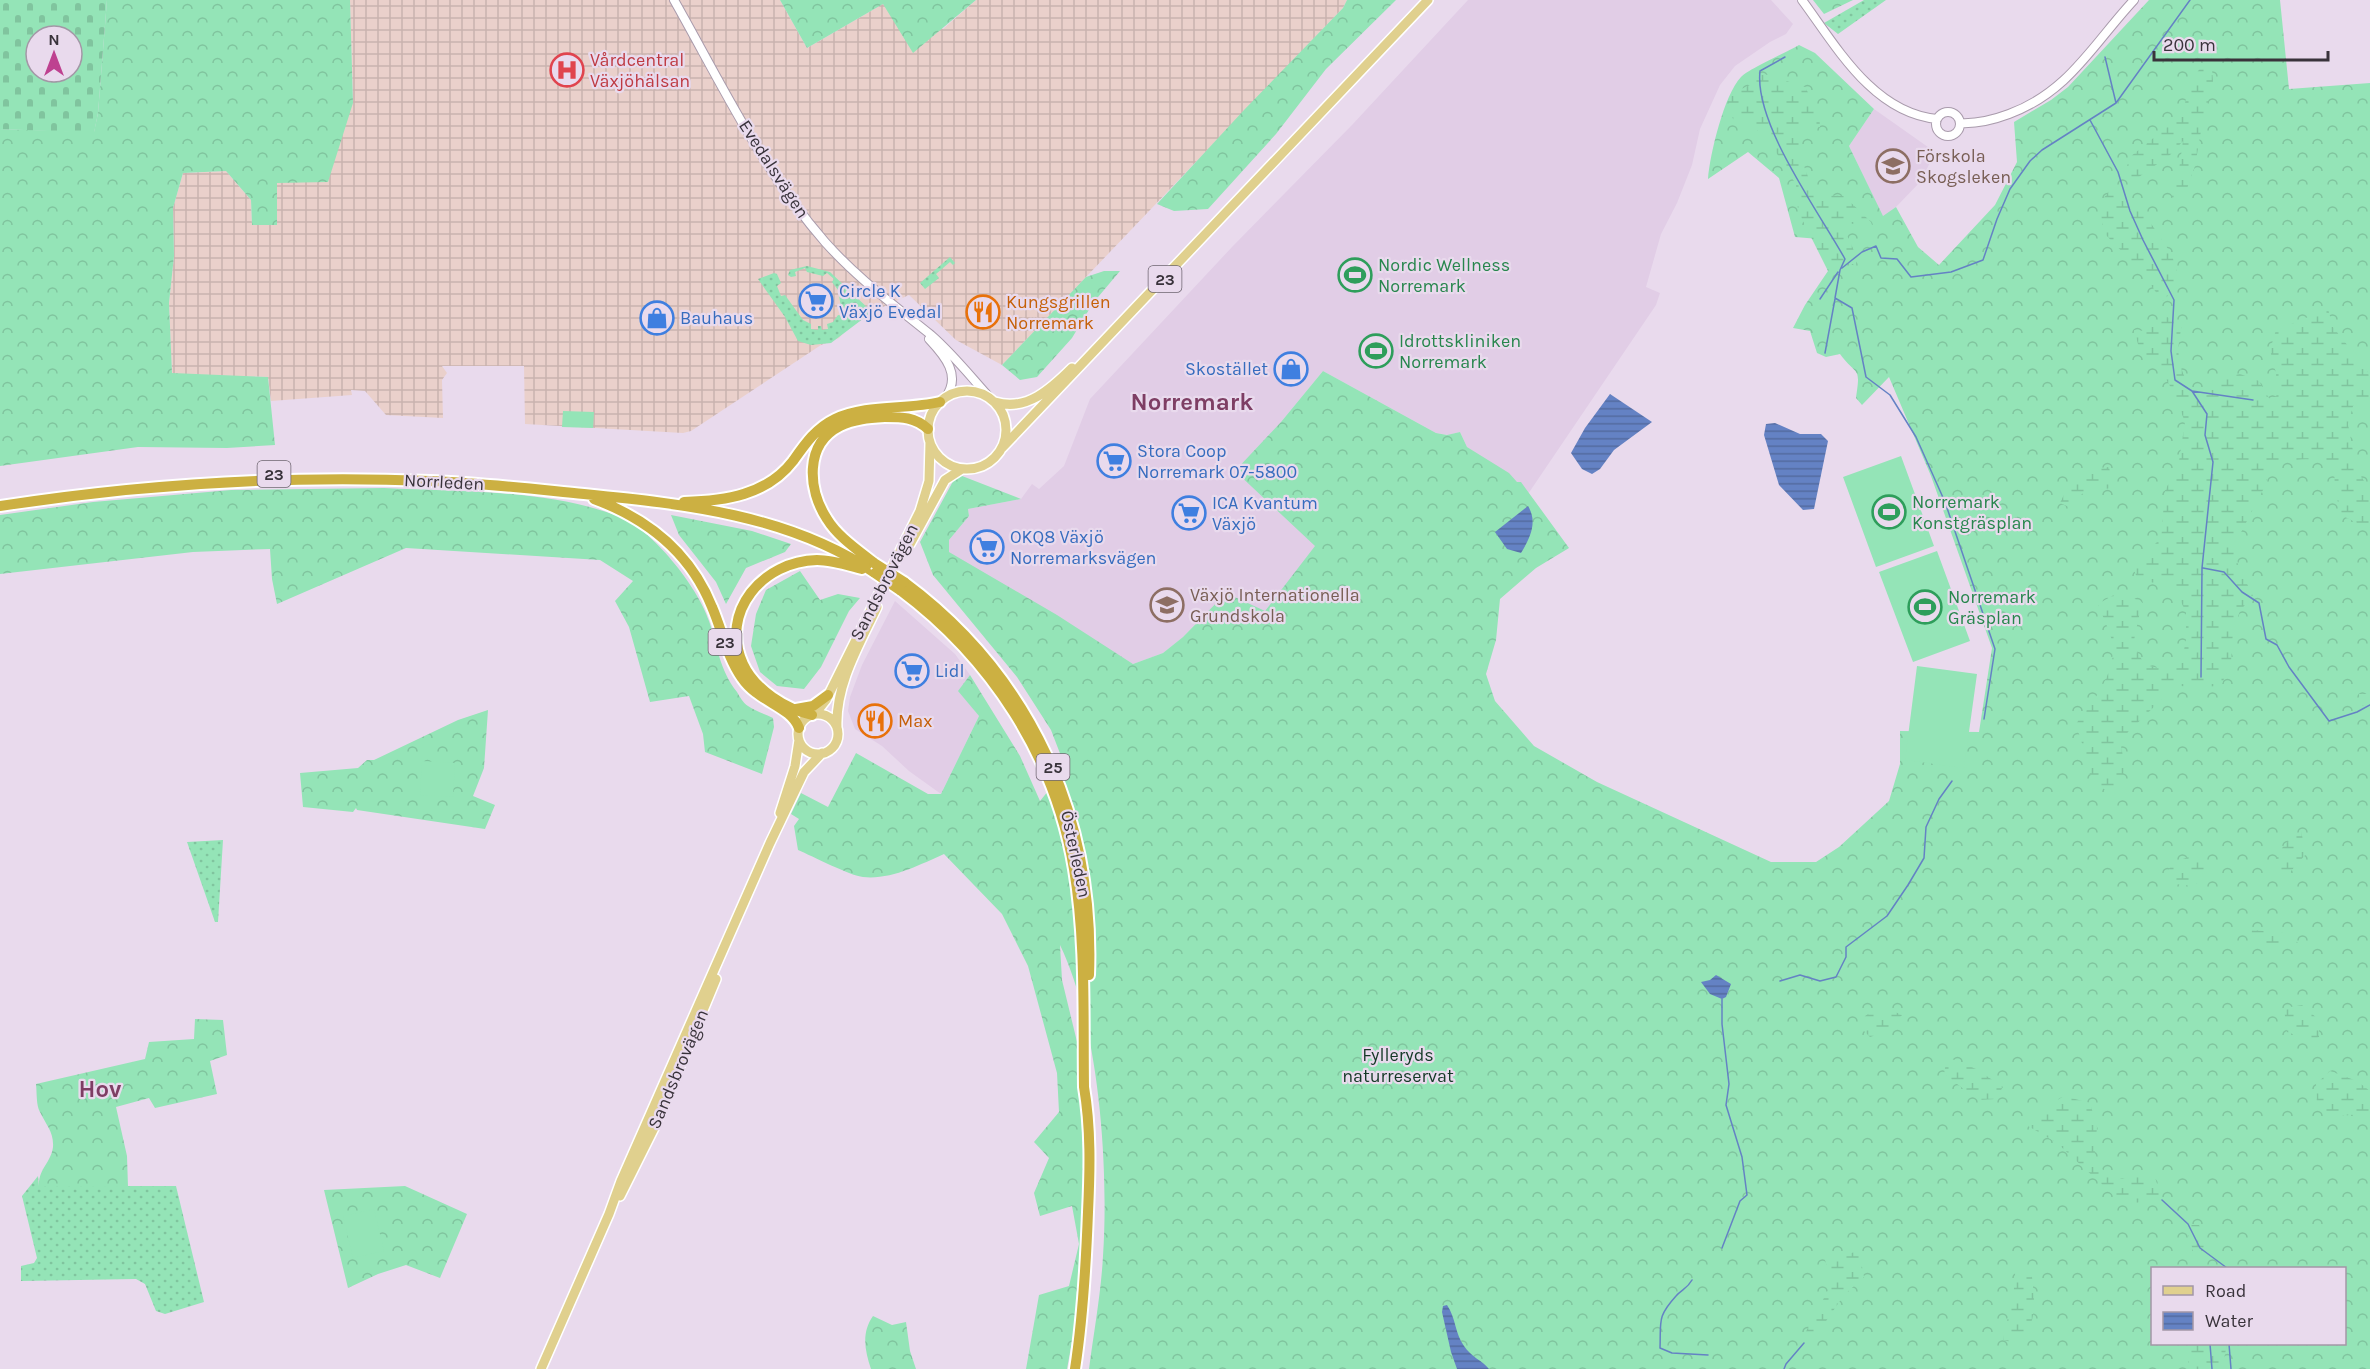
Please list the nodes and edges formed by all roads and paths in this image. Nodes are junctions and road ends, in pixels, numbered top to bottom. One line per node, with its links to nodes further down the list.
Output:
1 (674, 0): 8 (street, Evedalsvägen)
2 (1420, 0): 10 (main road, 23)
3 (1428, 0): 13 (main road, 23)
4 (1802, 0): 6 (street)
5 (2134, 0): 7 (street)
6 (1937, 119): 7 (street); 7 (street)
7 (1959, 123)
8 (904, 315): 9 (street, Evedalsvägen); 10 (street, Evedalsvägen)
9 (942, 400): 10 (main road, 23); 11 (main road); 17 (highway, 23)
10 (992, 400): 13 (main road)
11 (928, 429): 12 (main road); 19 (highway)
12 (930, 442): 14 (main road); 20 (main road, Sandsbrovägen)
13 (1002, 448): 14 (main road, 23)
14 (962, 469): 23 (main road, Sandsbrovägen / 23)
15 (568, 492): 18 (highway, Norrleden / 23); 19 (highway, Norrleden / 25); 24 (highway, 23)
16 (0, 500): 17 (highway, Norrleden / 23)
17 (684, 502): 19 (highway, Norrleden / 25)
18 (0, 506)
19 (875, 568): 21 (highway); 28 (highway, Österleden / 25, bridge)
20 (828, 695): 21 (highway); 22 (main road, Sandsbrovägen)
21 (793, 709): 22 (highway)
22 (814, 715): 23 (main road); 24 (main road)
23 (837, 728): 25 (main road, 23)
24 (799, 734): 25 (main road, 23); 26 (main road, Sandsbrovägen)
25 (822, 753): 26 (main road, Sandsbrovägen)
26 (770, 843): 27 (main road, Sandsbrovägen)
27 (541, 1369)
28 (1075, 1369)

